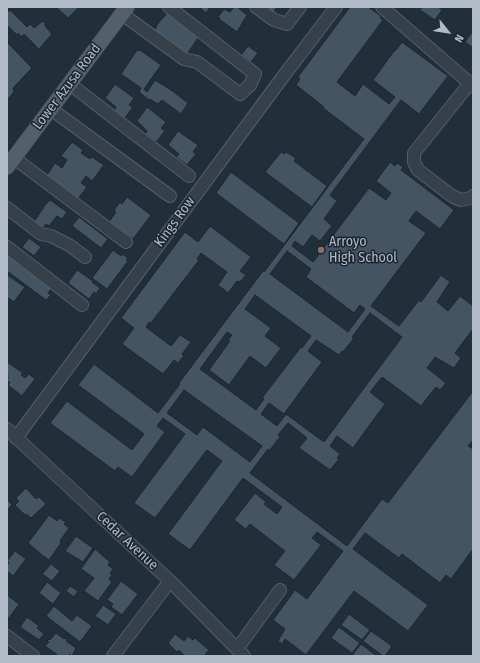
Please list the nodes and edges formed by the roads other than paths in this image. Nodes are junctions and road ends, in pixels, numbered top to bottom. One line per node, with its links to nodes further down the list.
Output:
1 (169, 7): 6 (street)
2 (256, 7): 3 (street)
3 (300, 7)
4 (336, 7): 20 (street, Kings Row)
5 (382, 7): 8 (street)
6 (124, 10): 7 (main road, Lower Azusa Road)
7 (70, 84): 9 (main road, Lower Azusa Road); 11 (street)
8 (471, 84): 13 (street)
9 (51, 108): 10 (main road, Lower Azusa Road); 12 (street)
10 (11, 163): 15 (street)
11 (189, 176)
12 (170, 196)
13 (473, 196)
14 (7, 208): 17 (street)
15 (126, 242)
16 (7, 247): 18 (street)
17 (85, 257)
18 (82, 305)
19 (7, 429): 20 (street, Cedar Avenue)
20 (16, 438): 21 (street, Cedar Avenue)
21 (170, 581): 24 (street, Cedar Avenue); 26 (street)
22 (280, 590): 24 (street)
23 (7, 636): 25 (street)
24 (241, 653)
25 (33, 656)
26 (113, 656)

